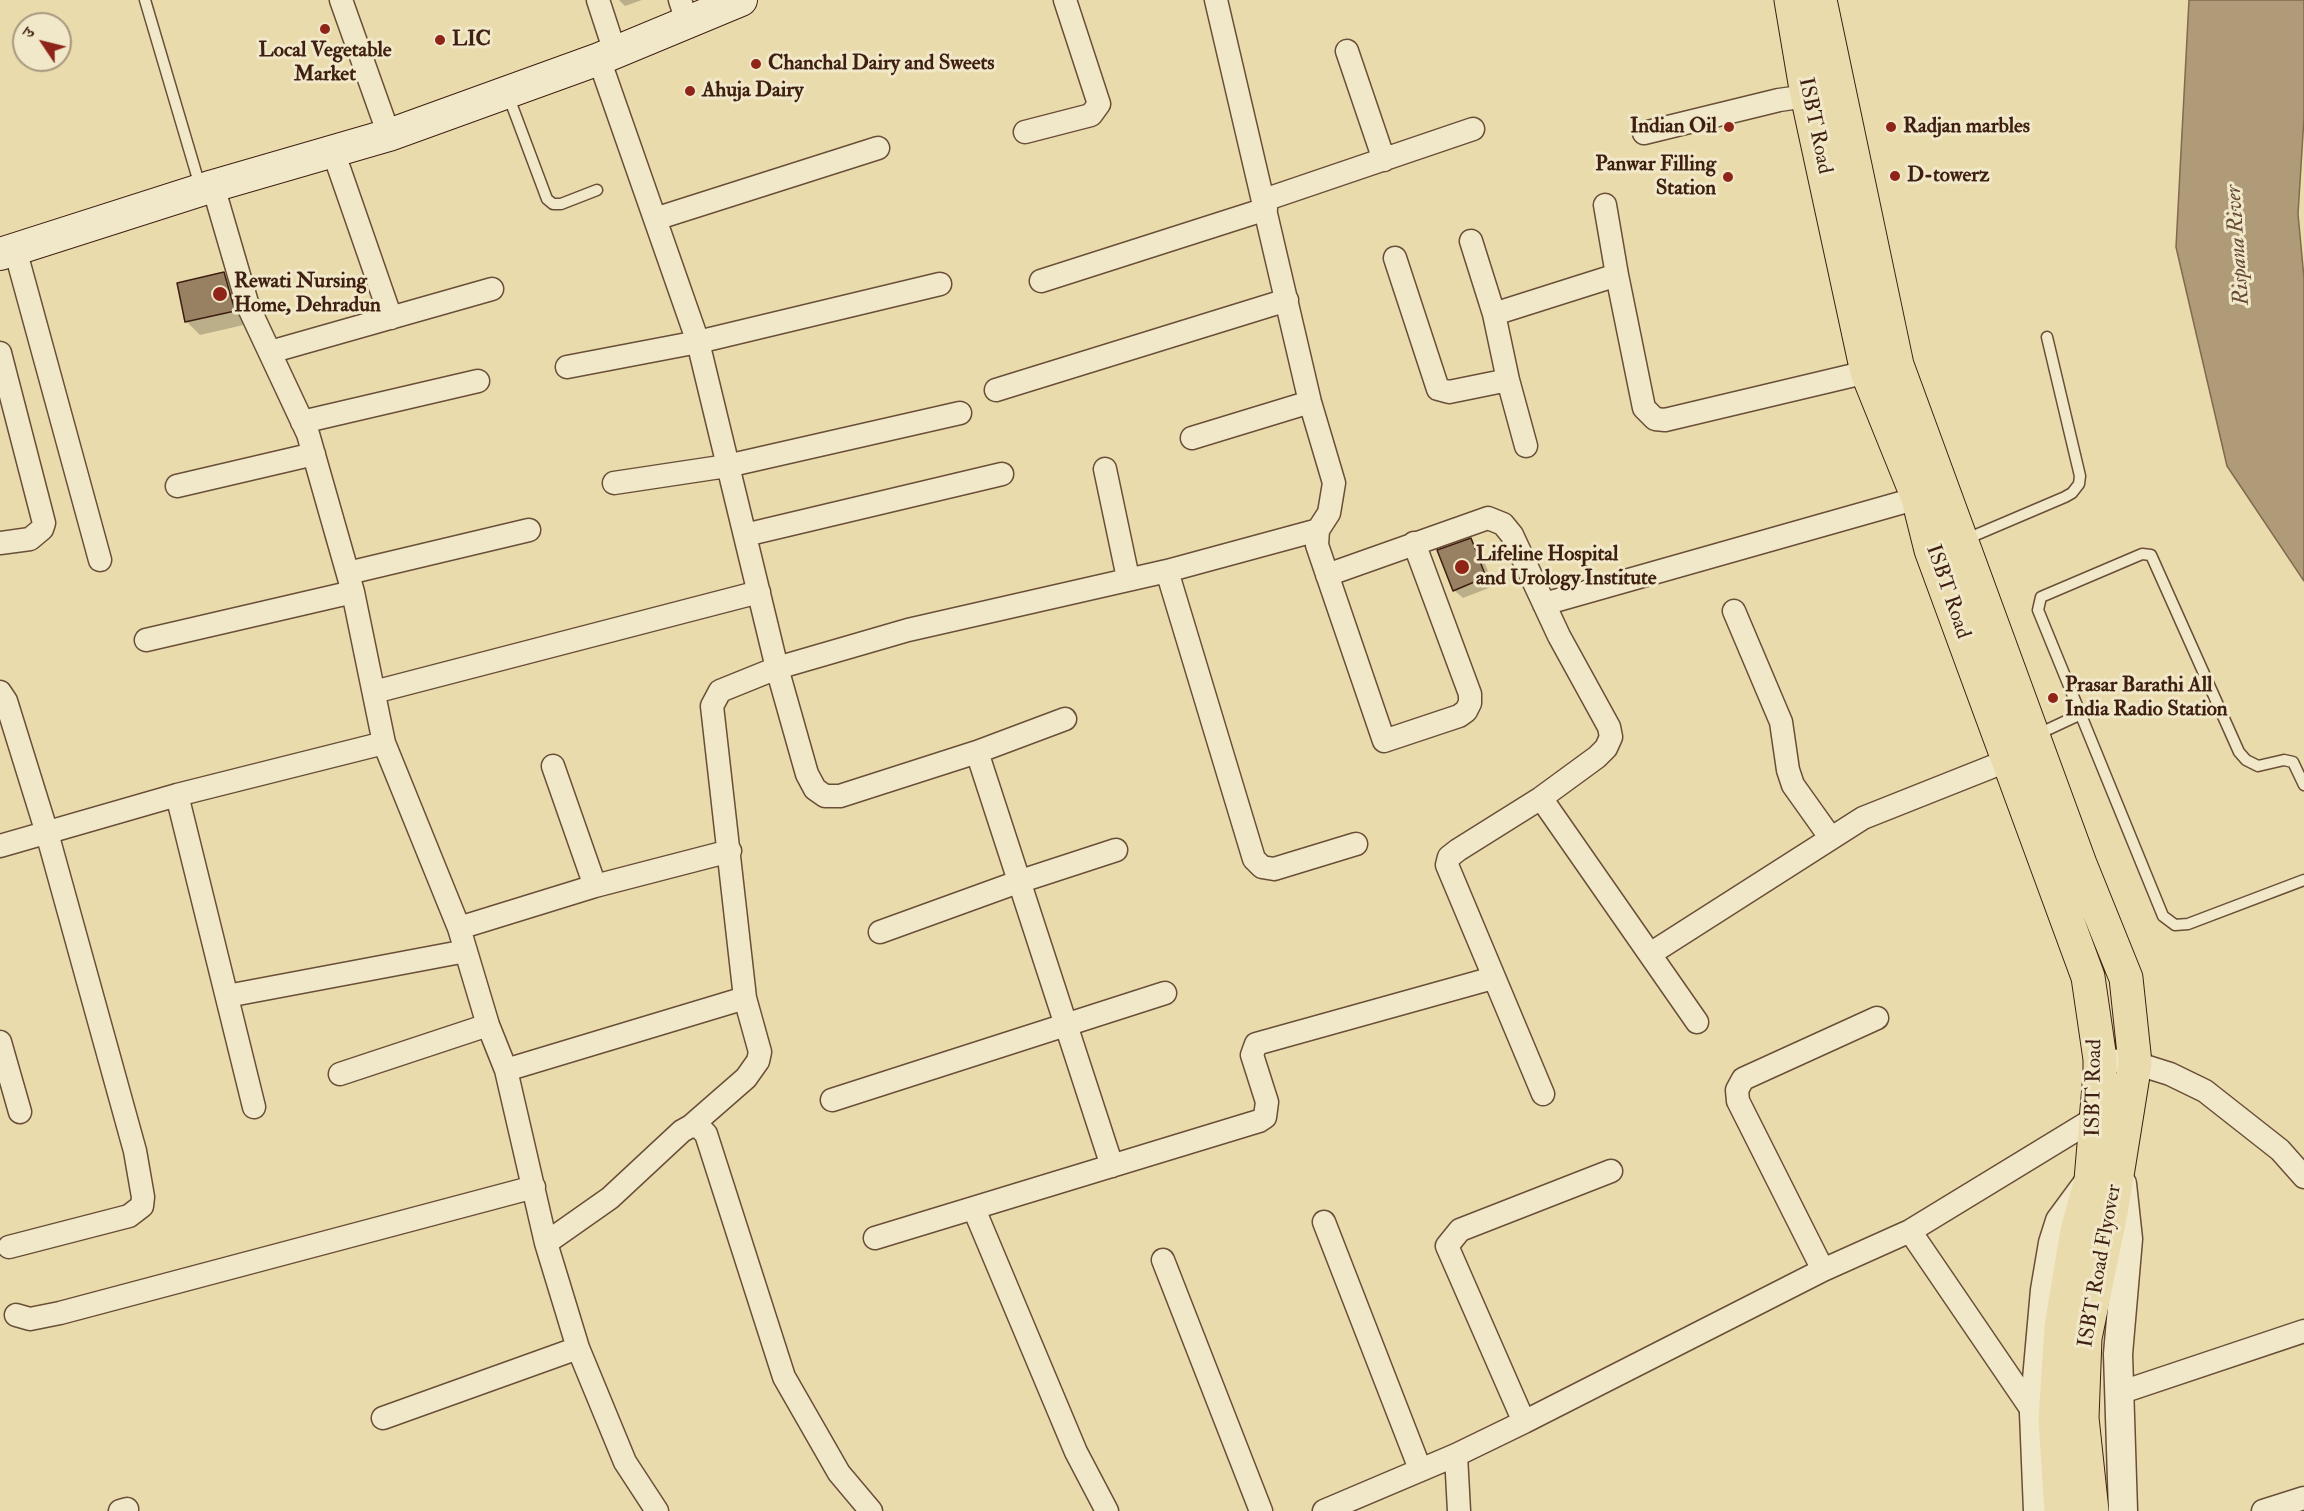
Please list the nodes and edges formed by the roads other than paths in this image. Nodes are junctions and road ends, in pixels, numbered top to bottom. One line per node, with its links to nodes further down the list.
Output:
1 (145, 0): 22 (lane)
2 (341, 0): 18 (street)
3 (598, 0): 11 (street)
4 (741, 0): 9 (main road)
5 (1065, 0): 16 (street)
6 (1216, 0): 24 (street)
7 (1791, 0): 14 (highway, ISBT Road)
8 (1820, 0): 13 (highway, ISBT Road Flyover)
9 (683, 11): 11 (main road)
10 (1347, 51): 21 (street)
11 (607, 56): 12 (main road); 26 (street)
12 (507, 92): 18 (main road); 23 (lane)
13 (1839, 93): 14 (street); 62 (highway, ISBT Road Flyover)
14 (1807, 94): 17 (street); 42 (highway, ISBT Road)
15 (1473, 129): 21 (street)
16 (1025, 132)
17 (1644, 133)
18 (389, 135): 20 (main road)
19 (878, 148): 26 (street)
20 (333, 151): 22 (main road); 36 (street)
21 (1384, 160): 24 (street)
22 (207, 188): 28 (main road); 39 (street)
23 (597, 190)
24 (1265, 205): 31 (street); 34 (street)
25 (1605, 205): 30 (street)
26 (655, 219): 38 (street)
27 (1471, 241): 35 (street)
28 (8, 251): 65 (street)
29 (1395, 258): 43 (street)
30 (1617, 275): 35 (street); 42 (street)
31 (1041, 281)
32 (940, 284): 38 (street)
33 (492, 289): 36 (street)
34 (1287, 300): 46 (street); 47 (street)
35 (1494, 314): 43 (street)
36 (391, 318): 39 (street)
37 (2047, 337): 62 (lane)
38 (698, 342): 41 (street); 53 (street)
39 (270, 352): 49 (street)
40 (0, 353): 45 (street)
41 (567, 367)
42 (1867, 372): 58 (highway, ISBT Road)
43 (1508, 380): 51 (street)
44 (478, 381): 49 (street)
45 (4, 384): 63 (street)
46 (996, 390)
47 (1310, 402): 50 (street); 60 (street)
48 (960, 413): 53 (street)
49 (302, 422): 52 (street)
50 (1192, 438)
51 (1526, 446)
52 (314, 454): 57 (street); 69 (street)
53 (728, 466): 56 (street); 61 (street)
54 (1105, 469): 68 (street)
55 (1002, 474): 61 (street)
56 (614, 483)
57 (177, 486)
58 (1918, 498): 71 (street); 82 (highway, ISBT Road)
59 (529, 530): 69 (street)
60 (1318, 530): 66 (street); 67 (street)
61 (745, 535): 70 (street)
62 (1961, 542): 79 (highway, ISBT Road Flyover)
63 (0, 543)
64 (1414, 543): 67 (street); 67 (street); 71 (street)
65 (100, 560)
66 (1167, 571): 68 (street); 89 (street)
67 (1327, 575)
68 (1128, 578): 74 (street)
69 (351, 583): 73 (street); 76 (street)
70 (759, 592): 74 (street); 76 (street)
71 (1544, 604): 86 (street)
72 (1734, 610): 88 (street)
73 (146, 640)
74 (777, 669): 81 (street); 92 (street)
75 (0, 692): 87 (street)
76 (374, 692): 80 (street)
77 (2079, 715): 79 (lane); 84 (lane); 93 (lane)
78 (1065, 719): 81 (street)
79 (2033, 737): 110 (highway, ISBT Road Flyover)
80 (384, 743): 85 (street); 96 (street)
81 (977, 752): 94 (street)
82 (2009, 760): 88 (street); 109 (highway, ISBT Road)
83 (553, 766): 95 (street)
84 (2304, 785)
85 (177, 795): 87 (street); 102 (street)
86 (1541, 798): 99 (street); 100 (street)
87 (47, 833): 90 (street); 130 (street)
88 (1830, 837): 99 (street)
89 (1356, 844)
90 (0, 846)
91 (1116, 850): 94 (street)
92 (730, 851): 95 (street); 103 (street)
93 (2304, 880)
94 (1018, 882): 97 (street); 107 (street)
95 (595, 886): 96 (street)
96 (459, 928): 98 (street)
97 (880, 932)
98 (466, 951): 102 (street); 106 (street)
99 (1650, 954): 105 (street)
100 (1493, 978): 113 (street); 120 (street)
101 (1166, 993): 107 (street)
102 (227, 996): 115 (street)
103 (745, 998): 111 (street); 118 (street)
104 (1877, 1018): 132 (street)
105 (1697, 1022)
106 (488, 1025): 111 (street); 112 (street)
107 (1065, 1025): 114 (street); 120 (street)
108 (0, 1042): 116 (street)
109 (2100, 1059): 110 (street); 117 (highway, ISBT Road)
110 (2135, 1063): 119 (highway, ISBT Road Flyover); 122 (street)
111 (506, 1070): 124 (street)
112 (340, 1074)
113 (1543, 1094)
114 (832, 1100)
115 (254, 1107)
116 (20, 1112)
117 (2097, 1117): 123 (highway, ISBT Road); 127 (street)
118 (691, 1126): 129 (street); 144 (street)
119 (2119, 1164): 136 (street); 151 (highway, ISBT Road Flyover)
120 (1112, 1166): 125 (street)
121 (1611, 1172): 139 (street)
122 (2304, 1177)
123 (2091, 1180): 137 (street); 150 (highway, ISBT Road Flyover)
124 (534, 1187): 129 (street); 133 (street)
125 (974, 1209): 128 (street); 145 (street)
126 (1324, 1222): 141 (street)
127 (1910, 1231): 132 (street); 137 (street)
128 (875, 1238)
129 (546, 1243): 135 (street)
130 (9, 1247)
131 (1163, 1260): 146 (street)
132 (1823, 1270): 139 (street)
133 (16, 1315)
134 (2304, 1331): 136 (street)
135 (578, 1348): 138 (street); 143 (street)
136 (2119, 1393): 152 (street)
137 (2034, 1413): 149 (street)
138 (383, 1418)
139 (1524, 1422): 140 (street)
140 (1456, 1455): 141 (street); 148 (street)
141 (1420, 1469): 147 (street)
142 (2304, 1498): 153 (street)
143 (657, 1511)
144 (872, 1511)
145 (1107, 1511)
146 (1261, 1511)
147 (1324, 1511)
148 (1459, 1511)
149 (2038, 1511)
150 (2061, 1511)
151 (2092, 1511)
152 (2123, 1511)
153 (2264, 1511)

